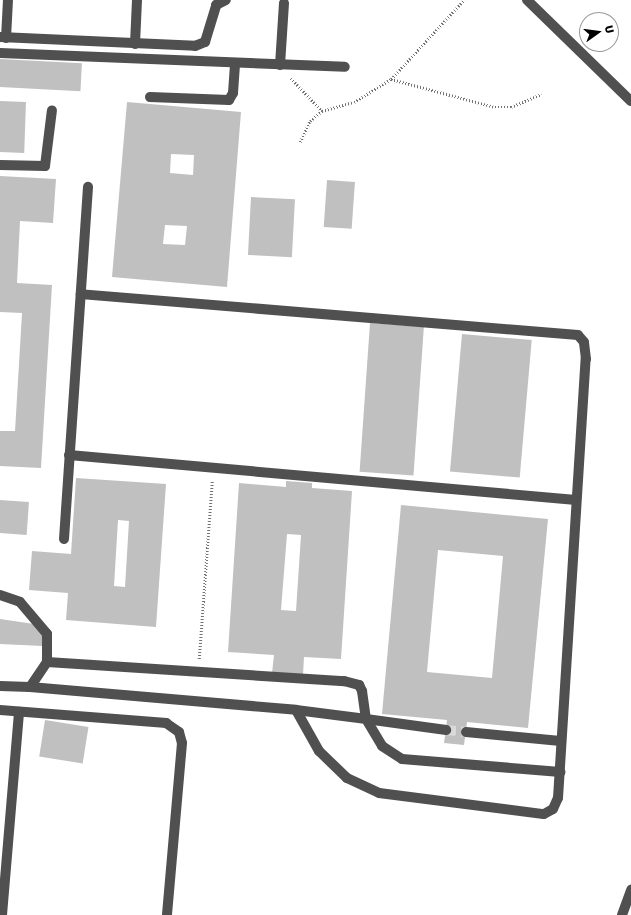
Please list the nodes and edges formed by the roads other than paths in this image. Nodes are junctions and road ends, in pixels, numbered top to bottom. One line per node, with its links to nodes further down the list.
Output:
1 (8, 0): 6 (street)
2 (137, 0): 7 (street)
3 (226, 0): 7 (street)
4 (528, 0): 13 (street)
5 (284, 3): 10 (street)
6 (3, 37): 7 (street)
7 (135, 44)
8 (0, 53): 9 (street)
9 (235, 63): 10 (street); 12 (street)
10 (280, 65): 11 (street)
11 (345, 67)
12 (150, 97)
13 (631, 101)
14 (52, 110): 15 (street)
15 (0, 165)
16 (88, 187): 17 (street)
17 (81, 294): 18 (street); 19 (street)
18 (68, 455): 19 (street); 20 (street)
19 (576, 500): 31 (street)
20 (64, 538)
21 (0, 595): 22 (street)
22 (47, 662): 24 (street); 28 (street)
23 (0, 686): 24 (street)
24 (30, 687): 26 (street)
25 (0, 710): 27 (street)
26 (296, 710): 28 (street); 32 (street)
27 (19, 712): 34 (street); 35 (street)
28 (366, 719): 29 (street); 32 (street)
29 (446, 730)
30 (466, 732): 31 (street)
31 (561, 741): 32 (street)
32 (560, 772)
33 (631, 890): 36 (street)
34 (2, 915)
35 (167, 915)
36 (622, 915)

